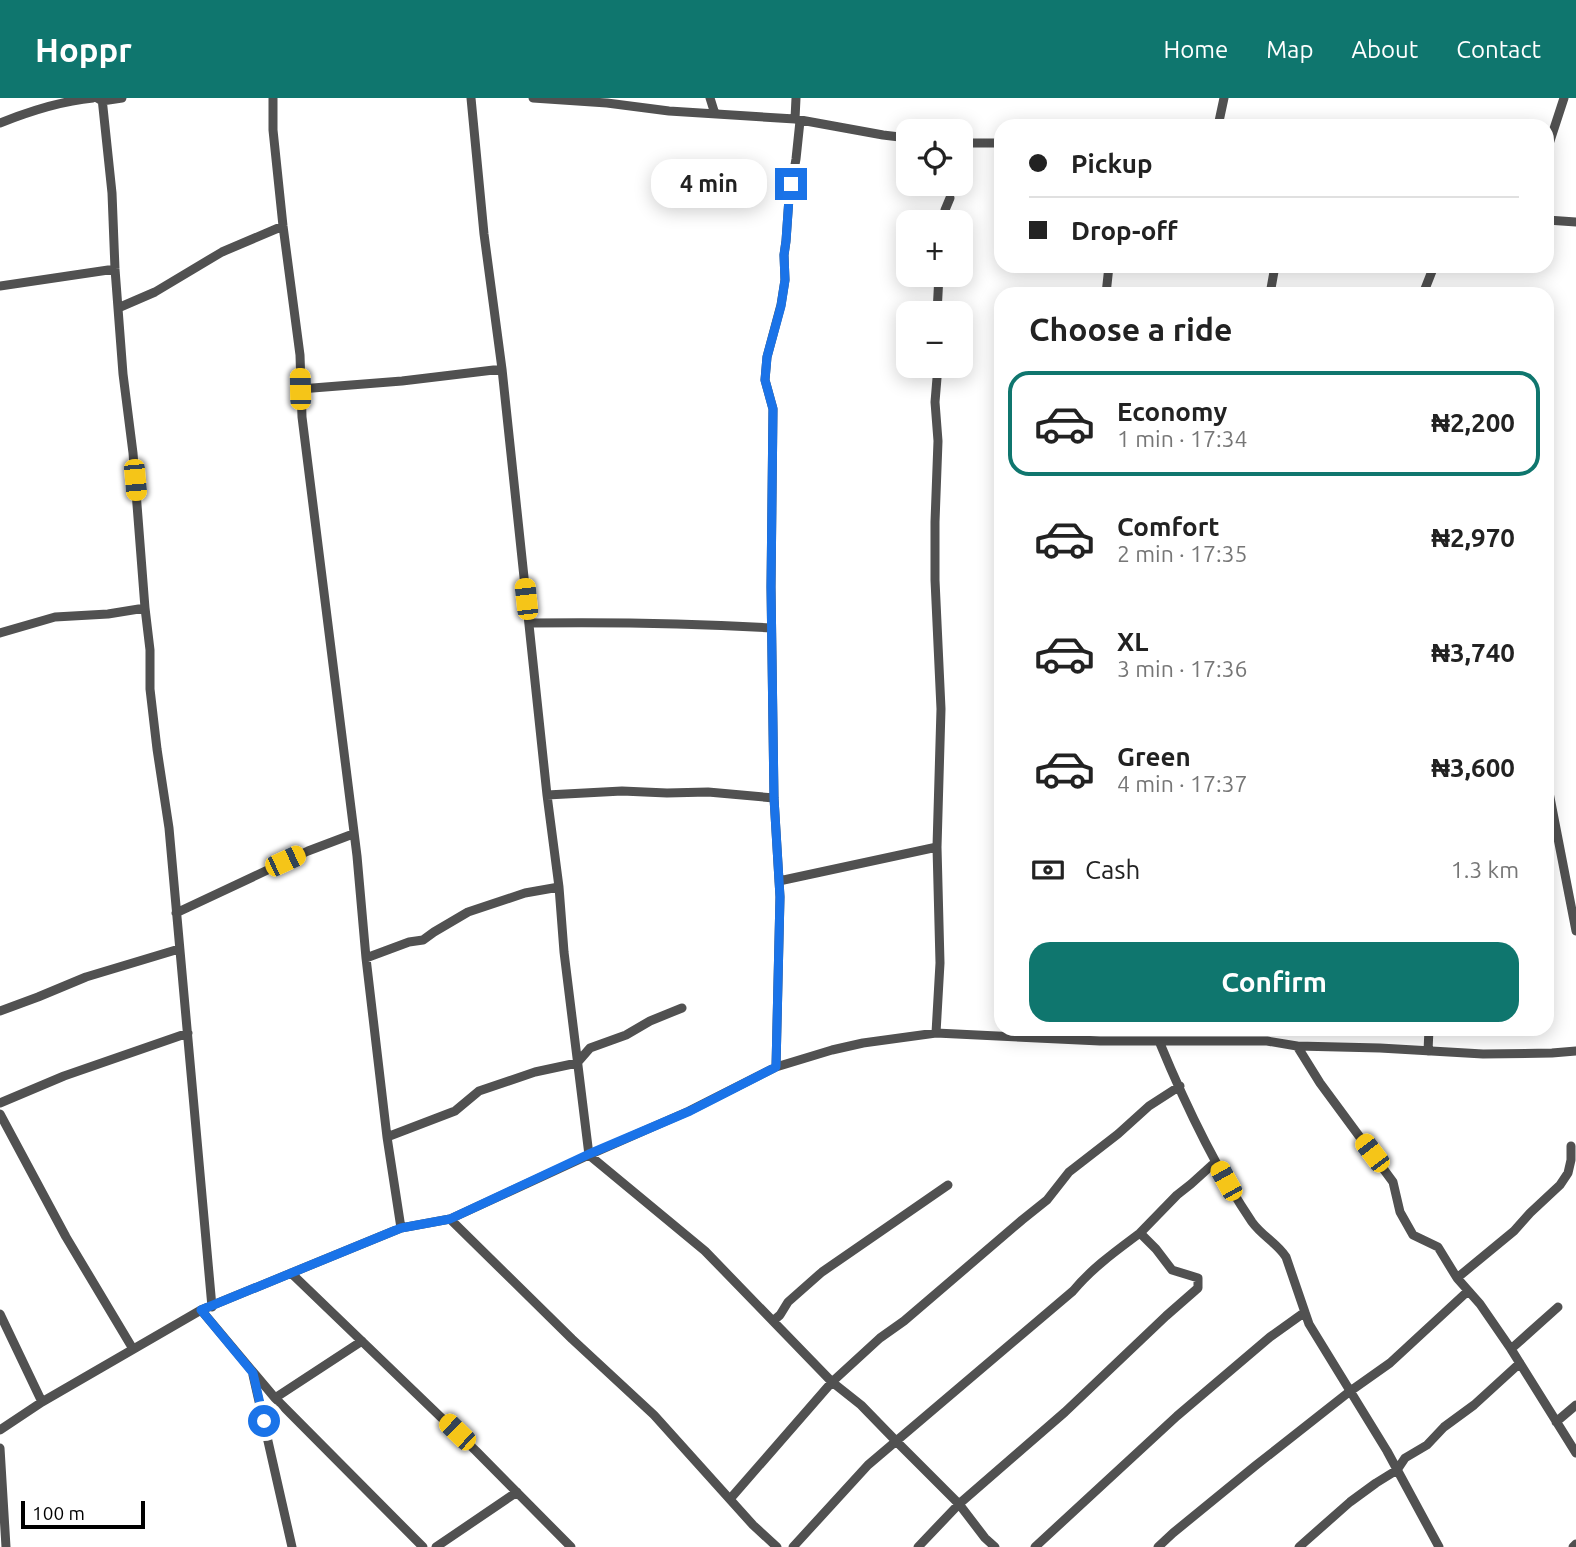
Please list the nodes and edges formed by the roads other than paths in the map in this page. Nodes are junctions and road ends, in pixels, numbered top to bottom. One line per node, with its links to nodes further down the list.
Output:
1 (122, 98): 9 (street)
2 (273, 98): 23 (street)
3 (471, 98): 27 (street)
4 (533, 98): 10 (street)
5 (710, 98): 11 (street)
6 (796, 98): 13 (street)
7 (1224, 98): 12 (street)
8 (1564, 98): 15 (street)
9 (98, 99): 14 (street); 24 (street)
10 (623, 101): 11 (street)
11 (715, 114): 13 (street)
12 (1220, 119)
13 (797, 120): 16 (street); 32 (street)
14 (0, 123)
15 (1554, 129)
16 (896, 137)
17 (973, 143): 18 (street)
18 (994, 143)
19 (950, 198): 20 (street)
20 (945, 210)
21 (1554, 220): 22 (street)
22 (1576, 222)
23 (283, 226): 26 (street); 29 (street)
24 (115, 269): 25 (street); 26 (street)
25 (0, 286)
26 (118, 308): 30 (street)
27 (502, 369): 29 (street); 31 (street)
28 (937, 378): 38 (street)
29 (300, 389): 37 (street)
30 (145, 608): 33 (street); 41 (street)
31 (529, 622): 32 (street); 34 (street)
32 (771, 628): 35 (street)
33 (0, 633)
34 (547, 795): 35 (street); 40 (street)
35 (774, 798): 39 (street)
36 (1554, 818): 42 (street)
37 (353, 834): 41 (street); 44 (street)
38 (937, 847): 39 (street); 47 (street)
39 (779, 881): 61 (street)
40 (559, 887): 44 (street); 60 (street)
41 (176, 913): 43 (street)
42 (1576, 930)
43 (179, 949): 46 (street); 48 (street)
44 (366, 958): 65 (street)
45 (682, 1008): 60 (street)
46 (0, 1011)
47 (936, 1032): 49 (street); 61 (street)
48 (188, 1033): 63 (street); 76 (street)
49 (994, 1035)
50 (1009, 1036): 54 (street)
51 (1099, 1036): 54 (street)
52 (1267, 1036): 56 (street)
53 (1429, 1036): 58 (street)
54 (1100, 1041): 55 (street)
55 (1159, 1041): 56 (street); 62 (street)
56 (1267, 1041): 57 (street)
57 (1297, 1046): 58 (street); 74 (street)
58 (1428, 1051): 59 (street)
59 (1576, 1051)
60 (577, 1063): 65 (street); 67 (street)
61 (776, 1067): 67 (street)
62 (1180, 1086): 68 (street); 87 (street)
63 (0, 1103)
64 (0, 1114): 83 (street)
65 (387, 1137): 71 (street)
66 (1571, 1146): 74 (street)
67 (589, 1154): 70 (street); 81 (street)
68 (1218, 1166): 72 (street); 79 (street)
69 (948, 1185): 81 (street)
70 (450, 1219): 71 (street); 99 (street)
71 (401, 1228): 73 (street)
72 (1140, 1233): 94 (street); 100 (street)
73 (291, 1273): 76 (street); 82 (street)
74 (1457, 1278): 75 (street)
75 (1468, 1291): 84 (street); 88 (street)
76 (212, 1307): 78 (street)
77 (1558, 1307): 84 (street)
78 (201, 1310): 83 (street); 86 (street)
79 (1305, 1312): 88 (street); 110 (street)
80 (0, 1314): 90 (street)
81 (773, 1321): 87 (street)
82 (362, 1341): 89 (street); 98 (street)
83 (133, 1349): 90 (street)
84 (1511, 1349): 85 (street)
85 (1520, 1363): 92 (street); 97 (street)
86 (253, 1373): 89 (street); 102 (street)
87 (832, 1382): 94 (street); 99 (street)
88 (1349, 1392): 97 (street); 111 (street)
89 (275, 1398): 103 (street)
90 (42, 1402): 93 (street)
91 (1576, 1405): 92 (street)
92 (1556, 1422): 96 (street)
93 (0, 1430)
94 (897, 1441): 100 (street); 107 (street)
95 (0, 1448): 101 (street)
96 (1576, 1453)
97 (1397, 1470): 112 (street); 113 (street)
98 (517, 1493): 104 (street); 105 (street)
99 (730, 1499): 106 (street)
100 (958, 1504): 108 (street); 109 (street)
101 (6, 1547)
102 (292, 1547)
103 (423, 1547)
104 (436, 1547)
105 (571, 1547)
106 (777, 1547)
107 (793, 1547)
108 (918, 1547)
109 (995, 1547)
110 (1035, 1547)
111 (1157, 1547)
112 (1299, 1547)
113 (1439, 1547)

